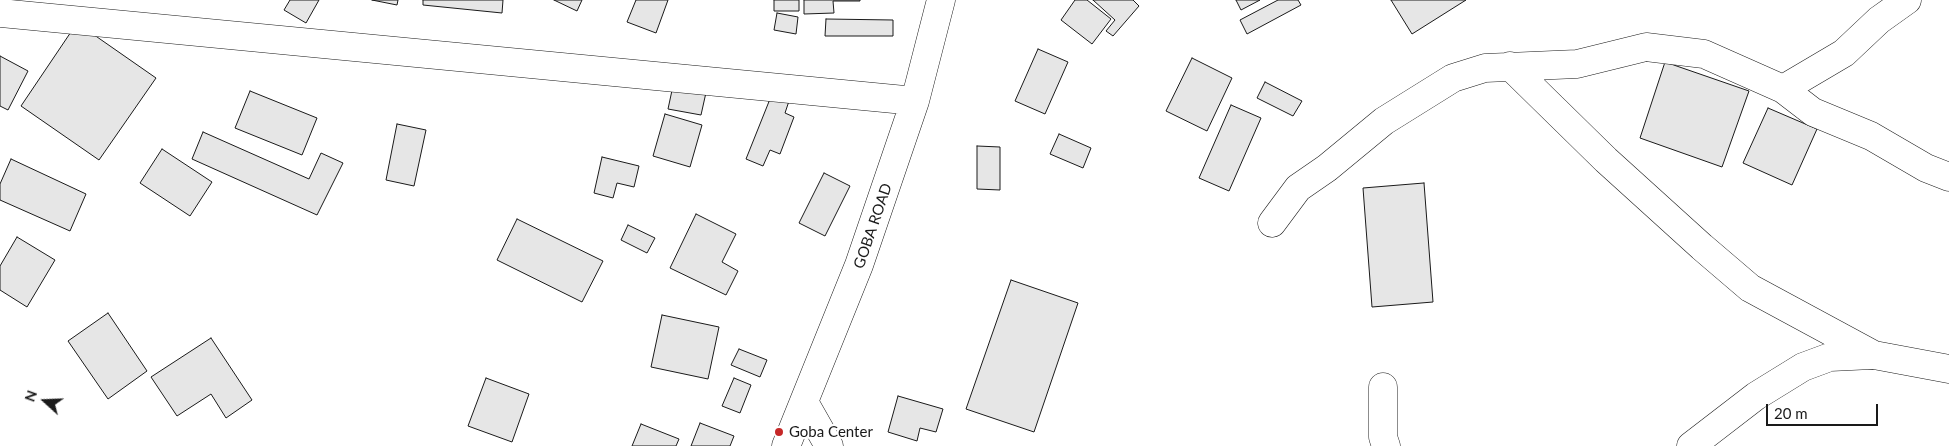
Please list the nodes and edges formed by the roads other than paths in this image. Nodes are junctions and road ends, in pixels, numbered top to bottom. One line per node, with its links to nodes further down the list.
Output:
1 (941, 0): 6 (street, GOBA ROAD)
2 (1907, 0): 5 (street)
3 (0, 13): 6 (street)
4 (1510, 66): 5 (street); 8 (street); 9 (street)
5 (1783, 89): 7 (street)
6 (916, 101): 12 (street, GOBA ROAD)
7 (1949, 177)
8 (1272, 222)
9 (1874, 355): 10 (street); 16 (street)
10 (1949, 369)
11 (1383, 387): 15 (street)
12 (804, 402): 13 (street, GOBA ROAD); 14 (street)
13 (786, 446)
14 (829, 446)
15 (1386, 446)
16 (1691, 446)

